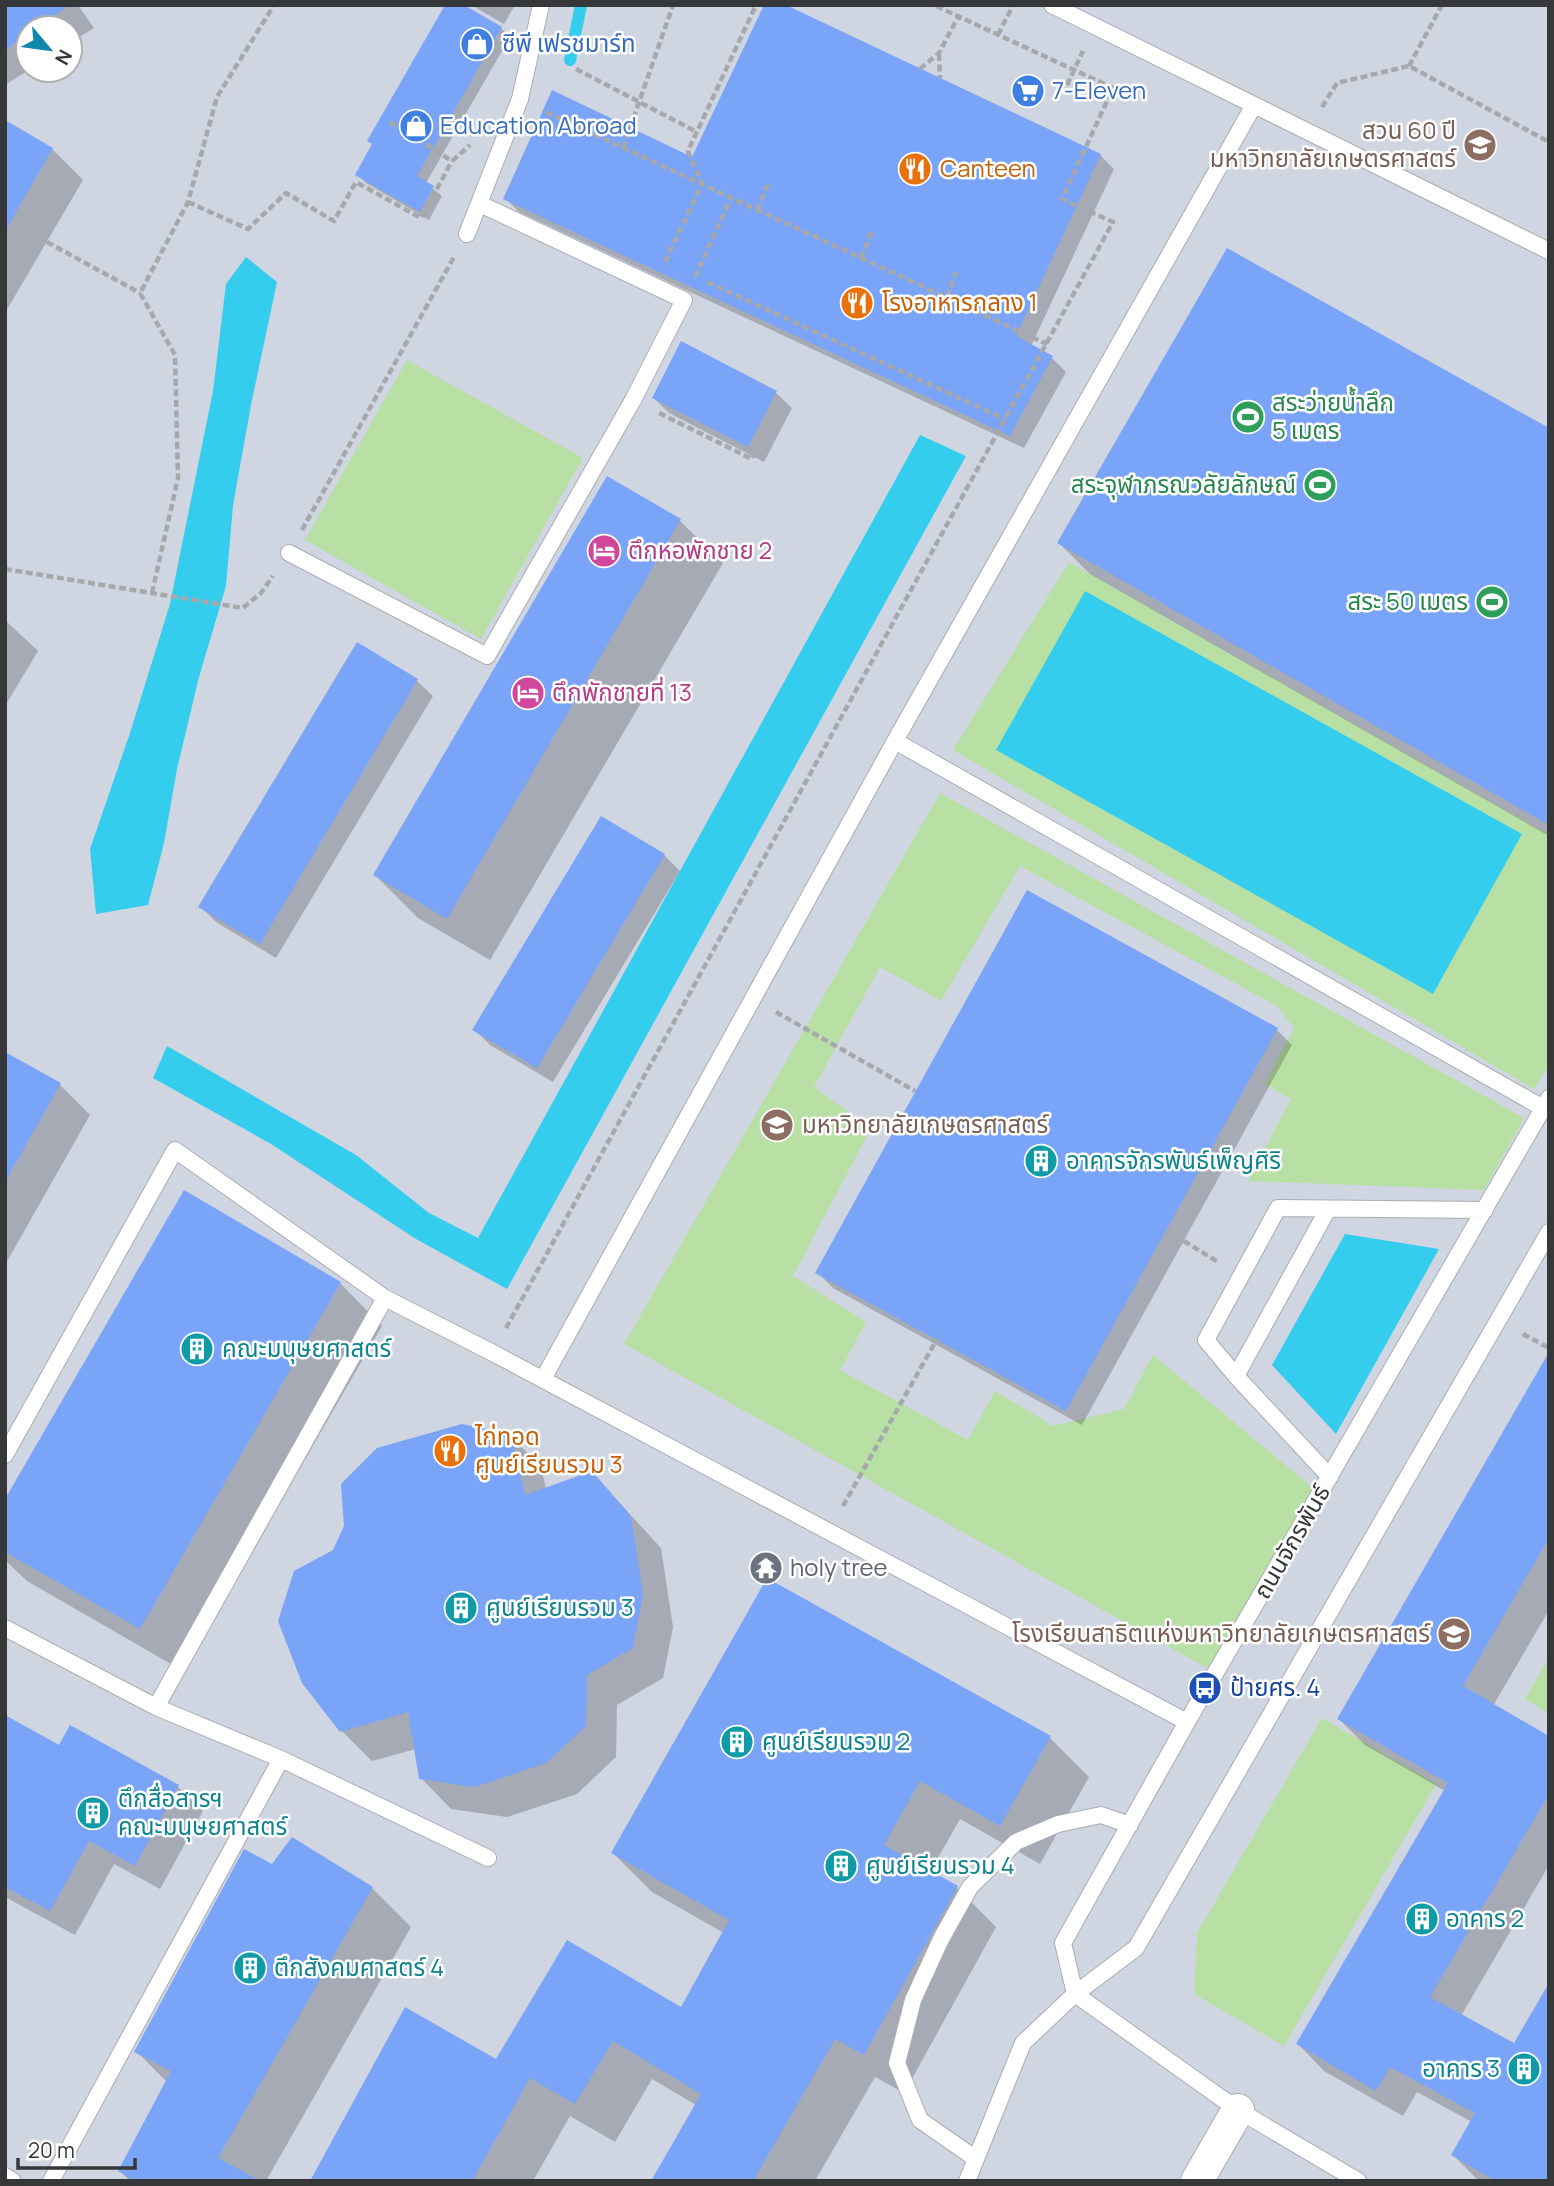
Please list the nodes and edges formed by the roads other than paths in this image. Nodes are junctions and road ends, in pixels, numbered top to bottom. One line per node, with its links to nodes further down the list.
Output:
1 (541, 5): 4 (lane)
2 (1052, 5): 3 (lane)
3 (1254, 105): 6 (lane); 8 (lane)
4 (480, 204): 5 (lane); 7 (lane)
5 (467, 234)
6 (1549, 251)
7 (289, 553)
8 (895, 741): 9 (lane); 15 (lane)
9 (1546, 1103): 11 (lane, ถนนจักรพันธ์)
10 (1328, 1209): 11 (lane); 14 (lane); 14 (lane)
11 (1485, 1210): 17 (lane, ถนนจักรพันธ์)
12 (1546, 1243): 24 (lane)
13 (385, 1298): 15 (lane); 16 (lane); 19 (lane)
14 (1236, 1376): 17 (lane)
15 (543, 1380): 20 (lane)
16 (5, 1455)
17 (1330, 1477): 20 (lane, ถนนจักรพันธ์)
18 (5, 1628): 19 (lane)
19 (156, 1707): 21 (lane)
20 (1187, 1722): 22 (lane, ถนนจักรพันธ์)
21 (281, 1759): 23 (lane); 29 (lane)
22 (1130, 1825): 24 (lane, ถนนจักรพันธ์); 26 (lane)
23 (488, 1858)
24 (1075, 1994): 25 (lane); 26 (lane)
25 (1238, 2110): 31 (street); 32 (lane)
26 (976, 2159): 30 (lane)
27 (5, 2176): 28 (lane)
28 (13, 2181)
29 (51, 2181)
30 (967, 2181)
31 (1197, 2181)
32 (1358, 2181)

